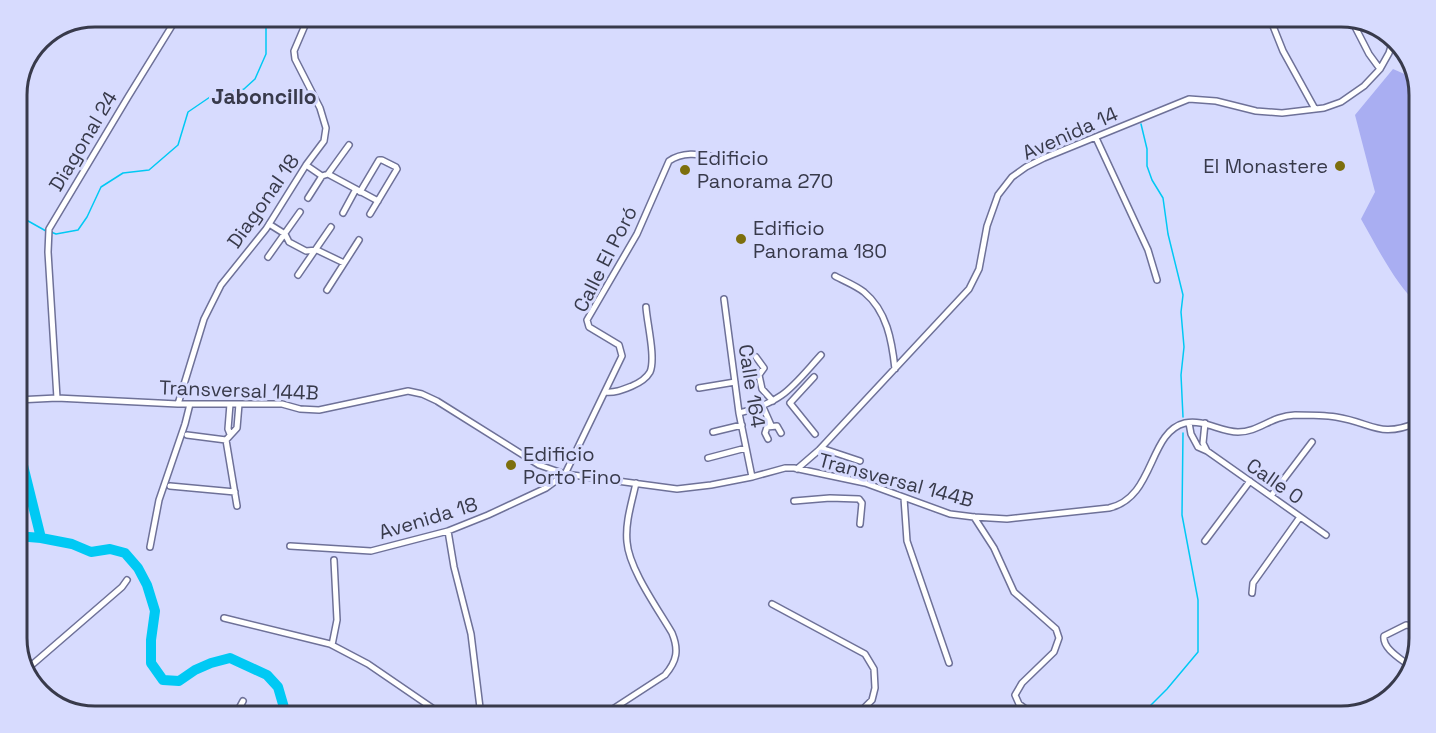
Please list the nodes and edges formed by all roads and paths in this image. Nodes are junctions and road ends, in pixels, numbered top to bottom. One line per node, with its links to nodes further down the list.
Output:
1 (171, 27): 39 (street, Diagonal 24)
2 (304, 27): 11 (street, Diagonal 18)
3 (1273, 27): 7 (street)
4 (1356, 29): 6 (street)
5 (1390, 48): 6 (street)
6 (1380, 69): 7 (street, Avenida 14)
7 (1315, 109): 8 (street, Avenida 14)
8 (1096, 138): 28 (street); 34 (street, Avenida 14)
9 (349, 145): 12 (street)
10 (725, 158): 38 (street, Calle El Poró)
11 (306, 165): 12 (street); 19 (street, Diagonal 18)
12 (325, 175): 13 (street); 14 (street)
13 (358, 191): 15 (street); 15 (street); 17 (street)
14 (308, 198)
15 (378, 201): 18 (street)
16 (300, 212): 21 (street)
17 (343, 213)
18 (370, 214)
19 (269, 224): 21 (street); 42 (street, Diagonal 18)
20 (331, 227): 23 (street)
21 (285, 234): 23 (street); 24 (street)
22 (359, 240): 25 (street)
23 (317, 250): 25 (street); 26 (street)
24 (268, 256)
25 (344, 263): 29 (street)
26 (298, 275)
27 (835, 276): 34 (street)
28 (1157, 280)
29 (327, 290)
30 (724, 299): 36 (street, Calle 164)
31 (646, 307): 38 (street)
32 (821, 355): 35 (street)
33 (756, 357): 41 (street)
34 (895, 369): 62 (street, Avenida 14)
35 (804, 374): 41 (street); 56 (street)
36 (735, 382): 37 (street); 47 (street, Calle 164)
37 (699, 388)
38 (605, 392): 67 (street, Calle El Poró)
39 (57, 398): 40 (street, Transversal 144B); 42 (street, Transversal 144B)
40 (27, 400)
41 (773, 401): 46 (street)
42 (178, 404): 43 (street, Transversal 144B)
43 (190, 404): 44 (street, Transversal 144B); 84 (street)
44 (230, 404): 45 (street, Transversal 144B); 55 (street)
45 (239, 404): 55 (street); 67 (street, Transversal 144B)
46 (763, 406): 47 (street); 51 (street)
47 (739, 412): 50 (street, Calle 164)
48 (1189, 423): 49 (street); 63 (street, Calle 0); 78 (street, Transversal 144B)
49 (1205, 423): 52 (street); 63 (street)
50 (742, 424): 53 (street); 61 (street, Calle 164)
51 (771, 425): 54 (street); 58 (street)
52 (1409, 425)
53 (713, 432)
54 (782, 433)
55 (230, 434): 59 (street)
56 (815, 434)
57 (187, 435): 59 (street)
58 (768, 439)
59 (226, 440): 72 (street)
60 (1312, 442): 73 (street)
61 (746, 448): 64 (street); 68 (street, Calle 164)
62 (821, 448): 65 (street); 66 (street, Avenida 14)
63 (1207, 451): 69 (street, Calle 0)
64 (708, 458)
65 (860, 461)
66 (797, 469): 68 (street, Transversal 144B); 74 (street, Transversal 144B)
67 (565, 474): 70 (street, Transversal 144B); 80 (street, Avenida 18)
68 (752, 477): 70 (street, Transversal 144B)
69 (1250, 481): 73 (street, Calle 0); 82 (street)
70 (636, 483): 99 (street)
71 (170, 486): 72 (street)
72 (235, 492): 76 (street)
73 (1271, 496): 77 (street, Calle 0)
74 (904, 498): 78 (street, Transversal 144B); 93 (street)
75 (794, 501): 79 (street)
76 (237, 506)
77 (1300, 517): 81 (street, Calle 0); 87 (street)
78 (974, 518): 101 (street)
79 (860, 524)
80 (448, 531): 83 (street, Avenida 18); 98 (street)
81 (1326, 535)
82 (1205, 541)
83 (290, 546)
84 (150, 547)
85 (334, 560): 91 (street)
86 (127, 580): 94 (street)
87 (1252, 593)
88 (772, 604): 100 (street)
89 (224, 618): 91 (street)
90 (1409, 625): 92 (street)
91 (332, 645): 97 (street)
92 (1404, 662)
93 (948, 663)
94 (33, 664)
95 (243, 701): 96 (street)
96 (240, 706)
97 (428, 706)
98 (480, 706)
99 (618, 706)
100 (866, 706)
101 (1021, 706)

